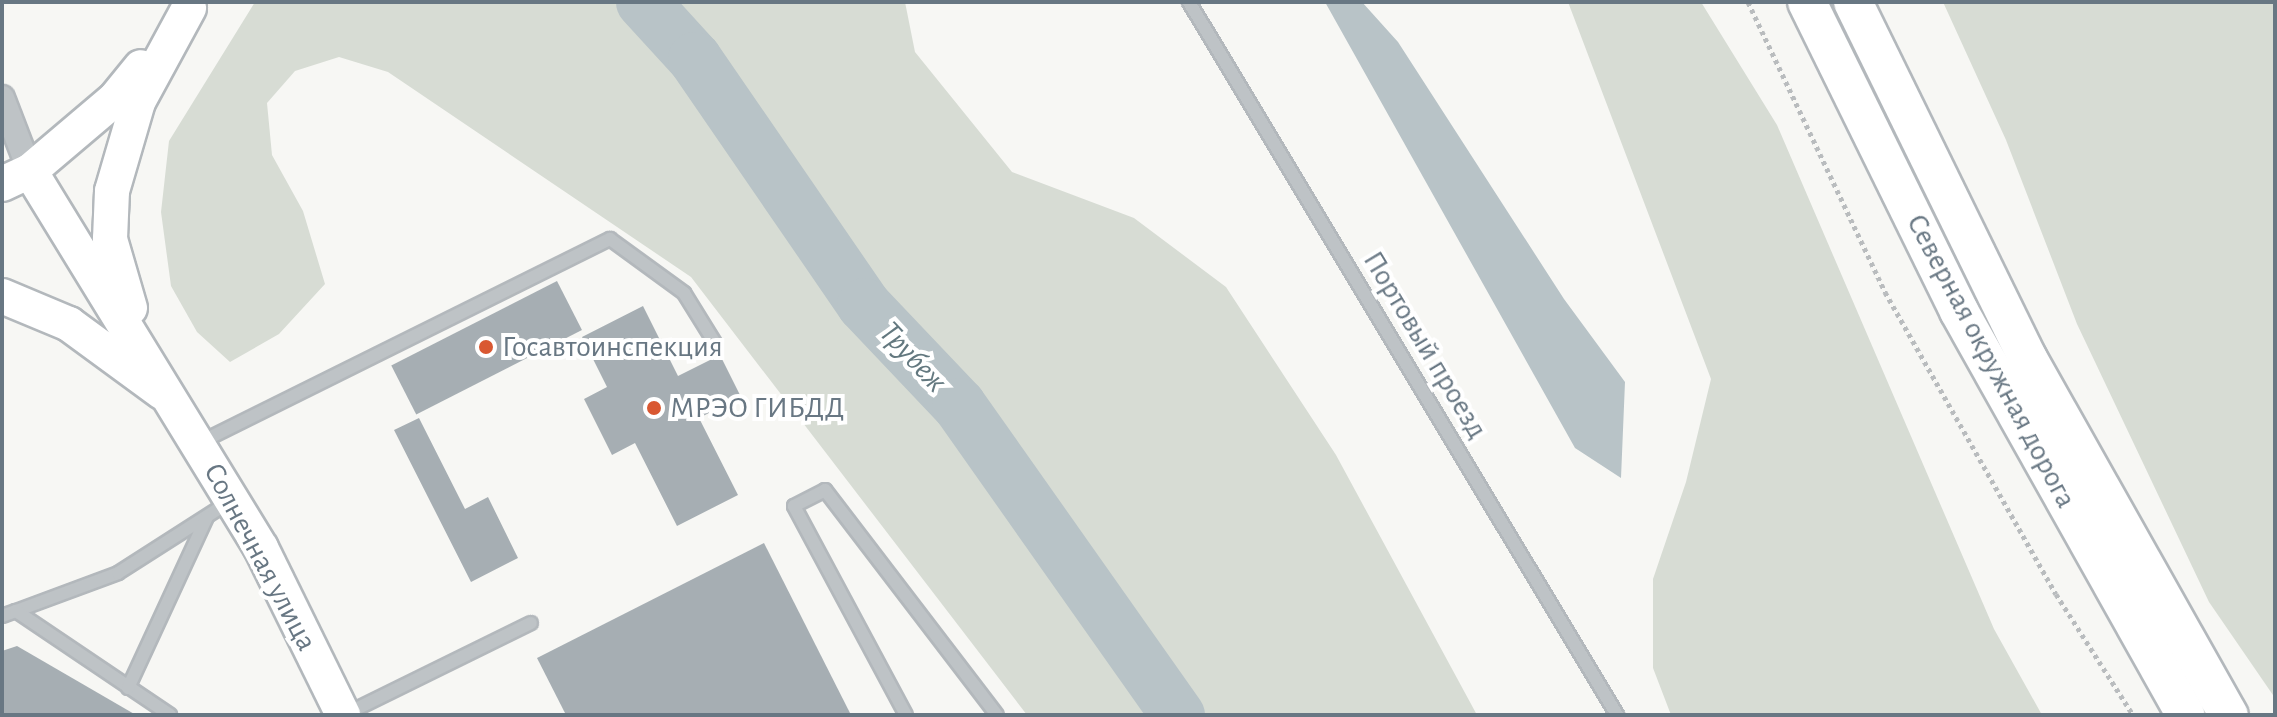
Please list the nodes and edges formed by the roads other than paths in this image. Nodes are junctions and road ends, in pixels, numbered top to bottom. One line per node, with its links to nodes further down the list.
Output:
1 (1189, 2): 21 (lane, Портовый проезд)
2 (1807, 2): 22 (main road, Северная окружная дорога)
3 (1853, 2): 23 (main road)
4 (190, 5): 6 (main road); 9 (main road)
5 (2, 98): 6 (street)
6 (16, 178): 9 (main road, Солнечная улица)
7 (2, 296): 10 (main road, Солнечная улица)
8 (715, 343): 11 (lane)
9 (140, 346): 10 (main road, Солнечная улица)
10 (175, 401): 11 (main road, Солнечная улица)
11 (199, 443): 12 (main road, Солнечная улица)
12 (220, 508): 13 (lane); 16 (lane); 18 (main road, Солнечная улица)
13 (16, 611): 14 (lane); 16 (lane)
14 (2, 616)
15 (531, 623): 18 (lane)
16 (128, 688): 17 (lane)
17 (170, 715)
18 (343, 715)
19 (906, 715): 20 (lane)
20 (997, 715)
21 (1617, 715)
22 (2186, 715)
23 (2229, 715)

